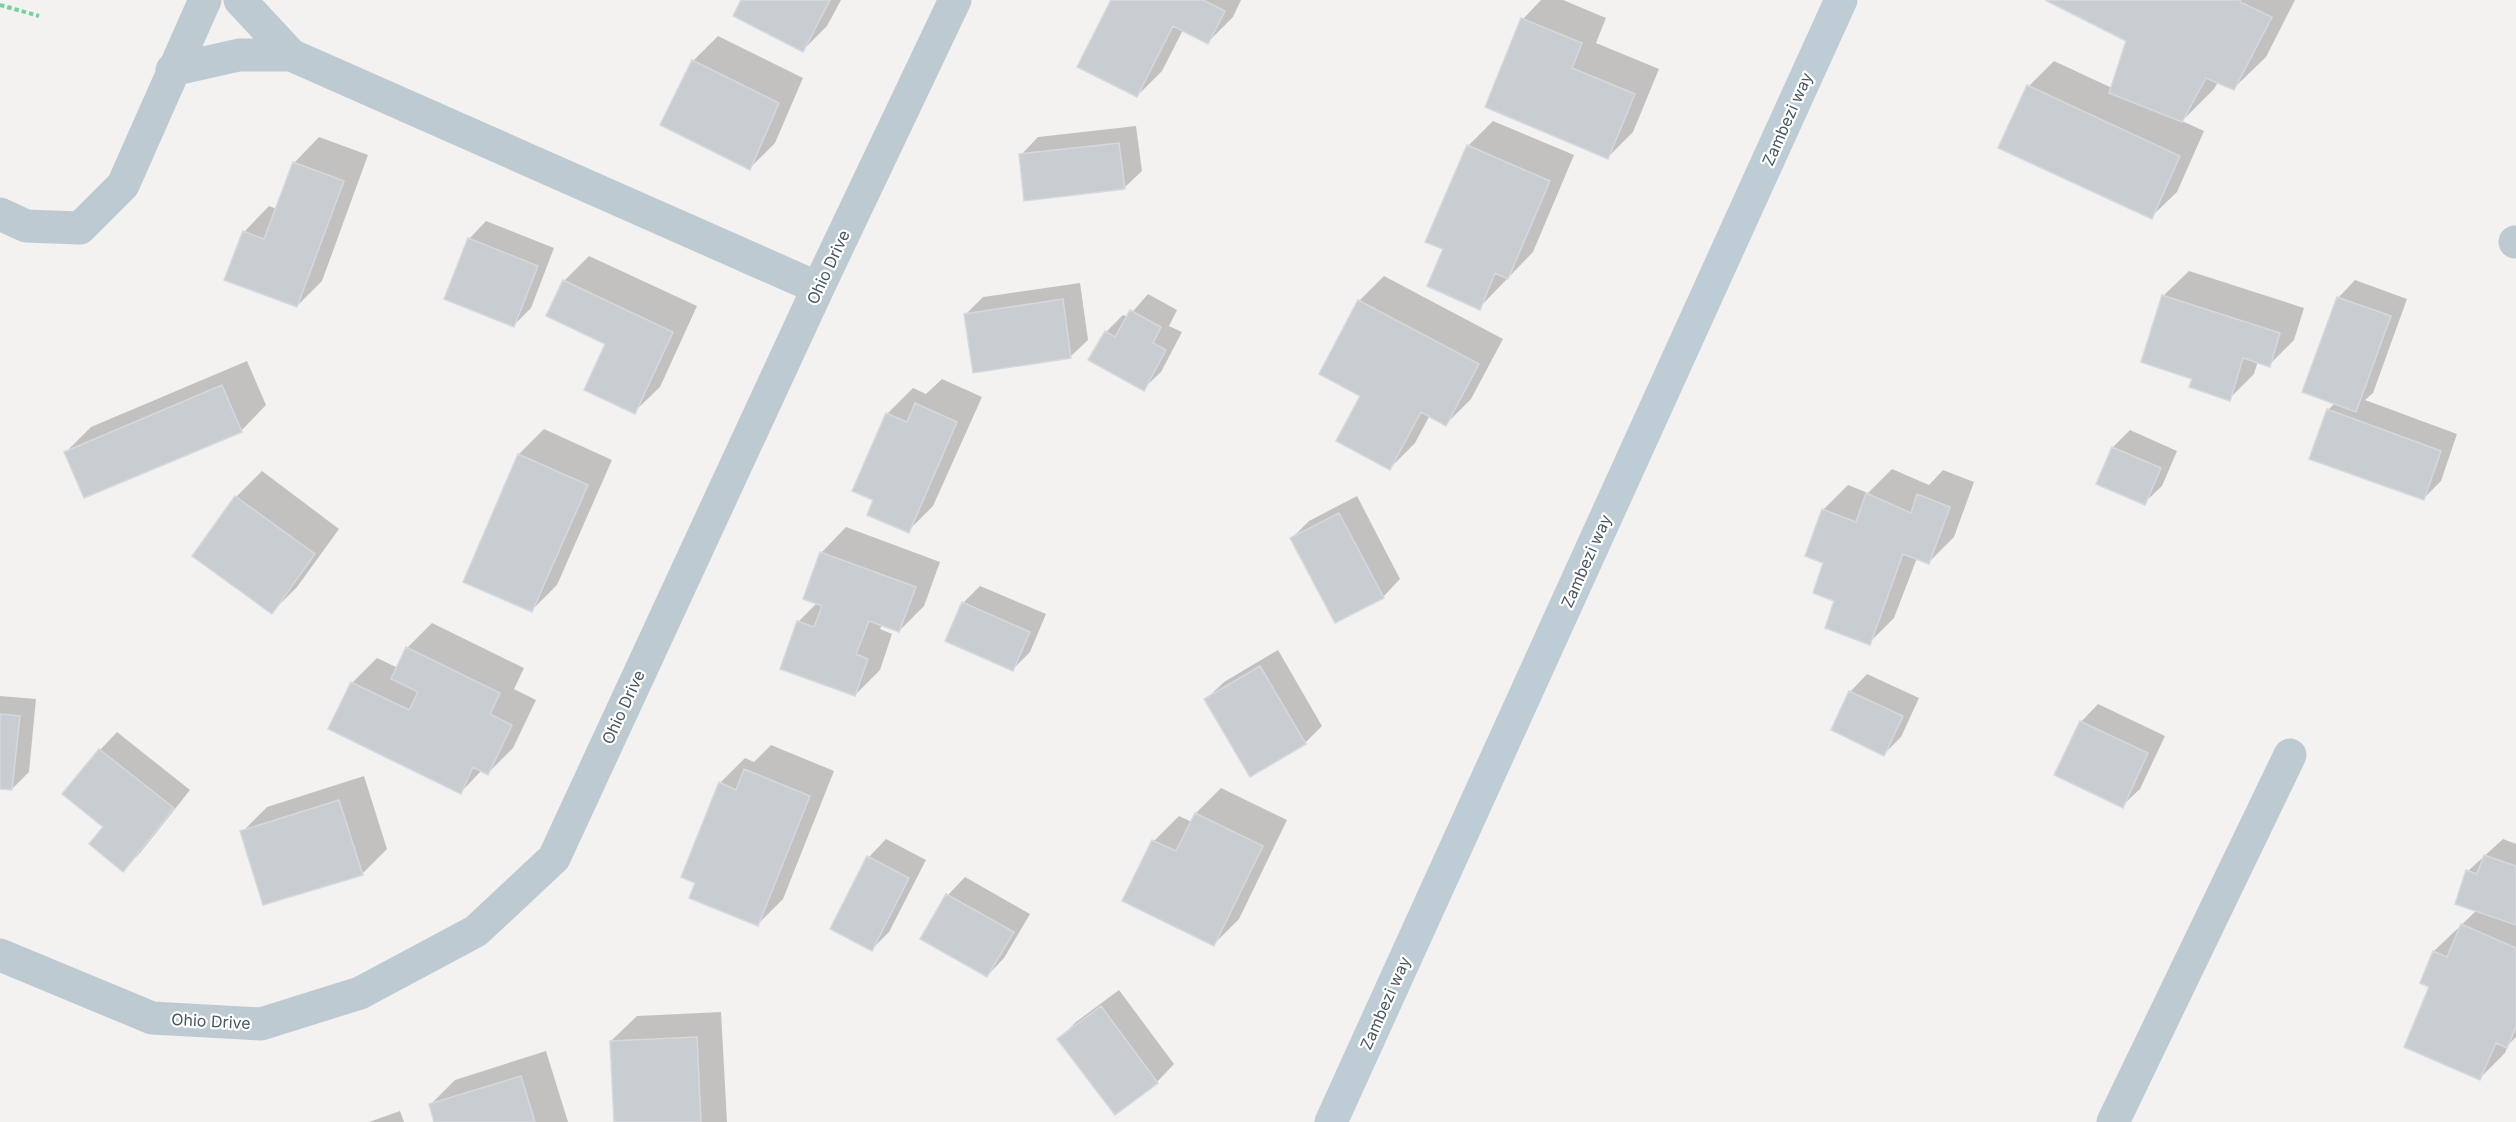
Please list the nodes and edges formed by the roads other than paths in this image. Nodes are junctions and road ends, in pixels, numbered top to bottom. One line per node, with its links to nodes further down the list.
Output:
1 (205, 0): 6 (street)
2 (240, 0): 5 (street)
3 (955, 0): 8 (street, Ohio Drive)
4 (1841, 0): 11 (main road, Zambezi way)
5 (291, 55): 6 (street); 8 (street)
6 (172, 70): 7 (street)
7 (0, 214)
8 (818, 288): 10 (street, Ohio Drive)
9 (2290, 755): 12 (street)
10 (0, 956)
11 (1331, 1122)
12 (2113, 1122)

